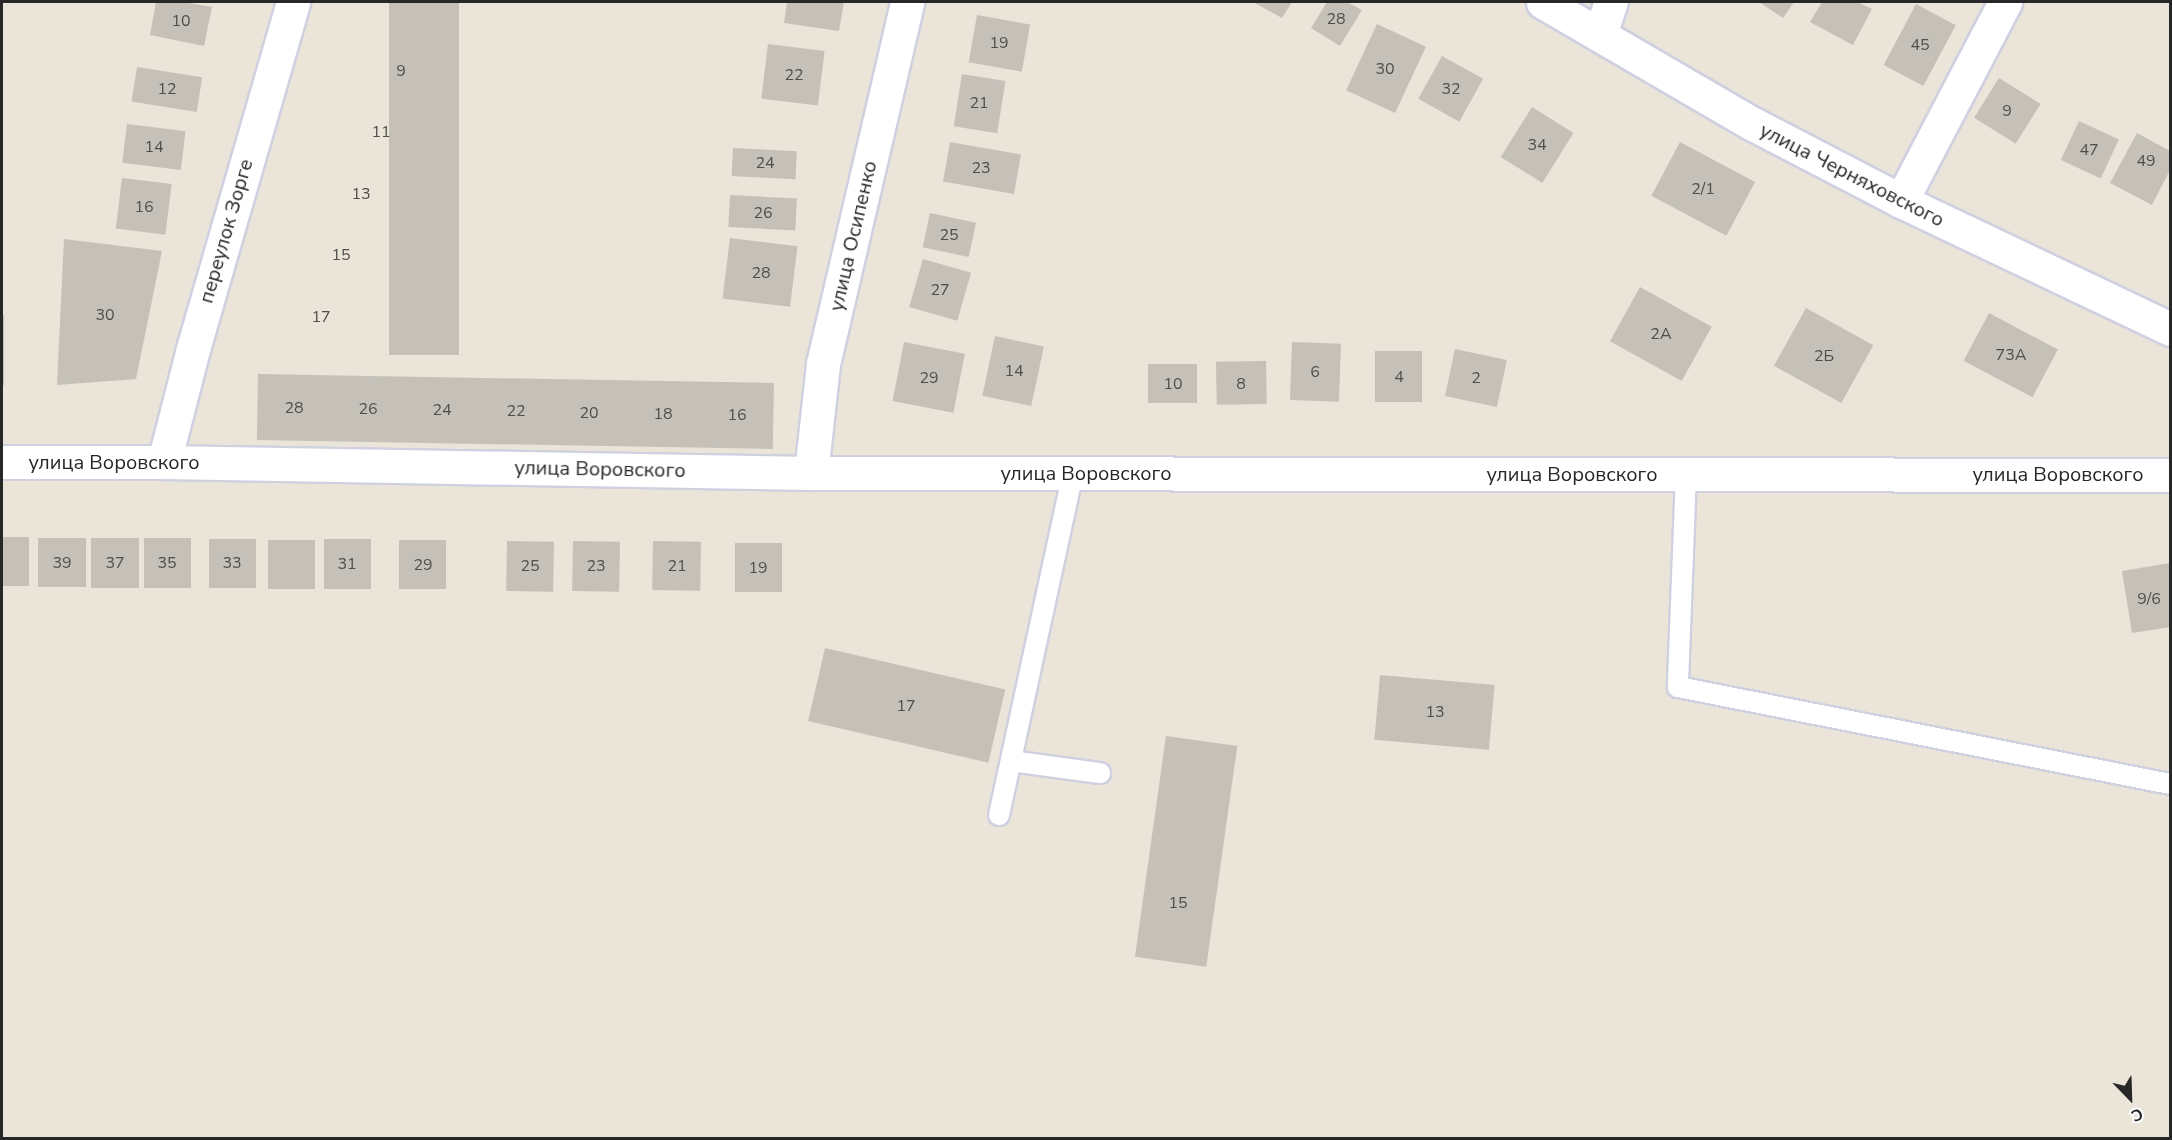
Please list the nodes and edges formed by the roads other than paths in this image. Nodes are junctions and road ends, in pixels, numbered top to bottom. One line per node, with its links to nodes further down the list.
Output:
1 (293, 2): 10 (street, переулок Зорге)
2 (907, 2): 11 (street, улица Осипенко)
3 (1543, 2): 6 (street, улица Черняховского)
4 (1611, 2): 6 (street)
5 (2005, 2): 7 (street)
6 (1600, 35): 7 (street, улица Черняховского)
7 (1901, 201): 8 (street, улица Черняховского)
8 (2170, 329)
9 (2, 462): 10 (street, улица Воровского)
10 (164, 462): 11 (street, улица Воровского)
11 (811, 473): 12 (street, улица Воровского)
12 (1073, 473): 13 (street, улица Воровского); 15 (lane)
13 (1686, 474): 14 (street, улица Воровского); 17 (lane)
14 (2170, 475)
15 (1011, 761): 16 (lane); 18 (lane)
16 (1100, 773)
17 (2170, 784)
18 (999, 815)

